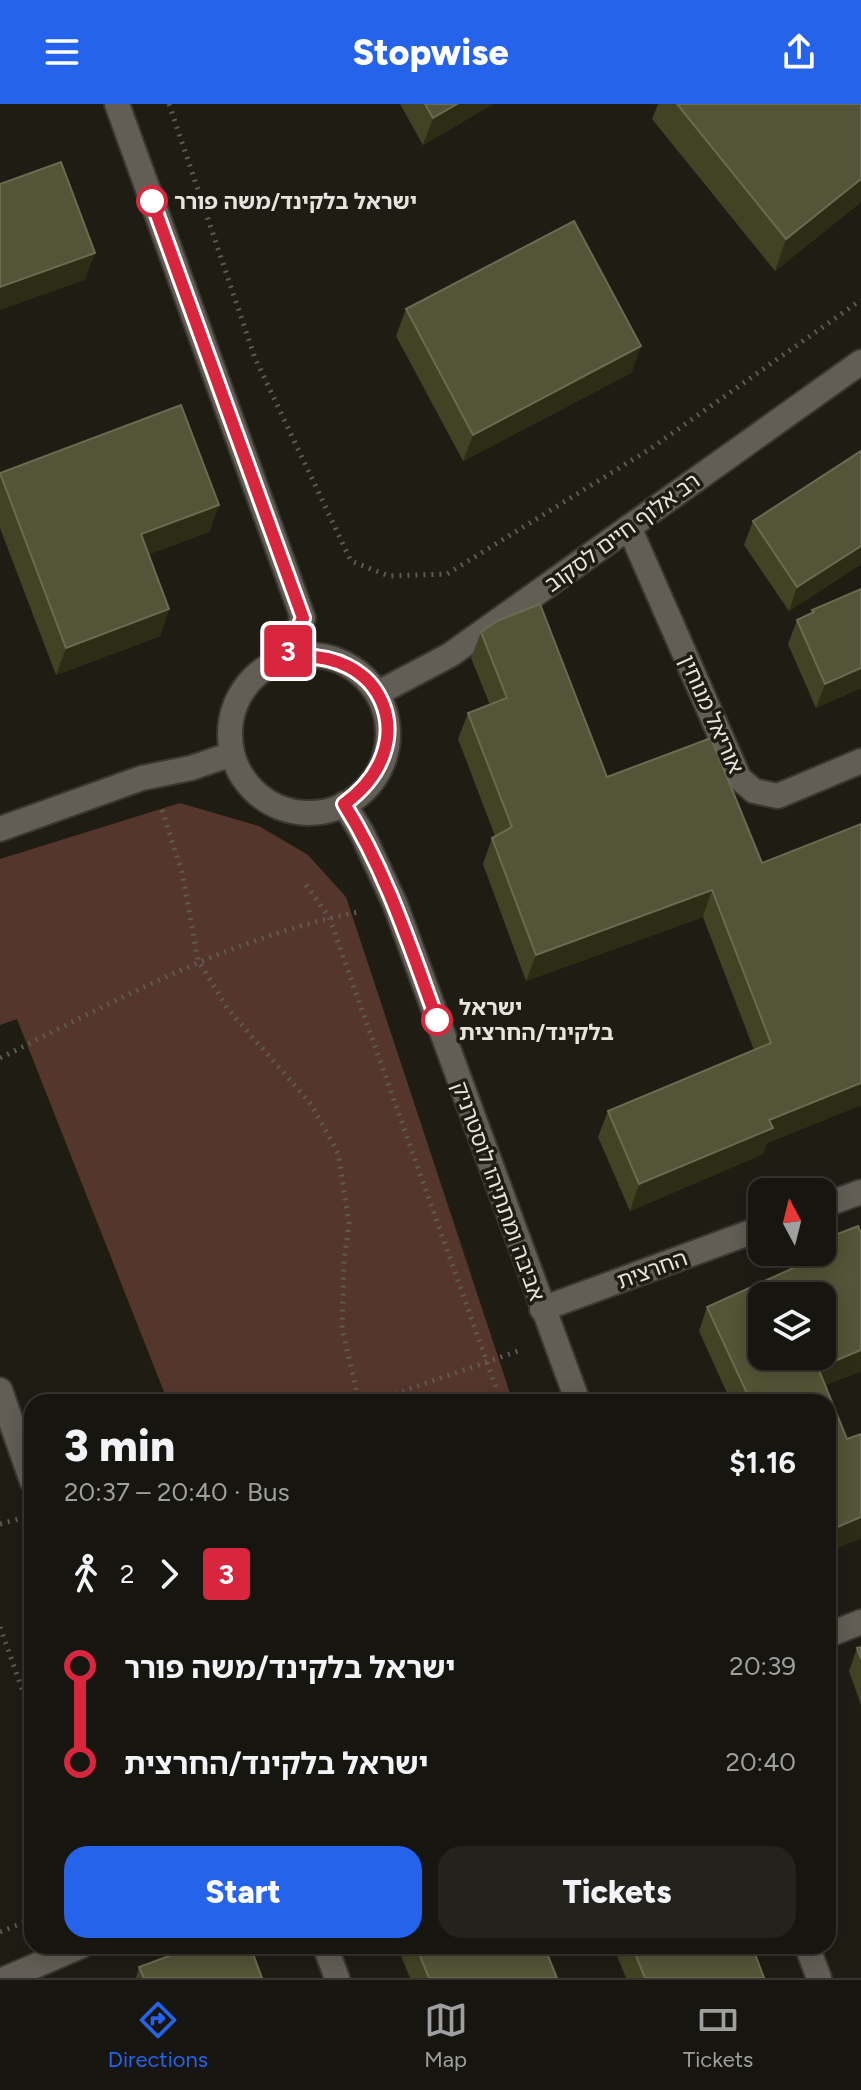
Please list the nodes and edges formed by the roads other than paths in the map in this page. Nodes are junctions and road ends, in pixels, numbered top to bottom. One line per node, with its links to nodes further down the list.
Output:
1 (117, 104): 4 (street)
2 (861, 362): 3 (street, רב אלוף חיים לסקוב)
3 (629, 527): 5 (street, רב אלוף חיים לסקוב); 7 (street, אוריאל מנוחין)
4 (285, 658): 5 (street); 6 (street)
5 (378, 693): 8 (street)
6 (232, 754): 8 (street); 9 (street)
7 (861, 761)
8 (344, 804): 13 (street, אביבה ומתתיהו לוסטרניק)
9 (0, 829)
10 (861, 1192): 11 (street)
11 (836, 1201)
12 (748, 1233): 13 (street, החרצית)
13 (542, 1309): 15 (street, אביבה ומתתיהו לוסטרניק)
14 (0, 1390): 16 (street)
15 (575, 1394)
16 (24, 1458)
17 (861, 1622): 18 (street)
18 (836, 1632)
19 (62, 1954): 22 (street)
20 (328, 1954): 23 (street)
21 (810, 1954): 24 (street)
22 (7, 1978)
23 (337, 1978)
24 (819, 1978)

